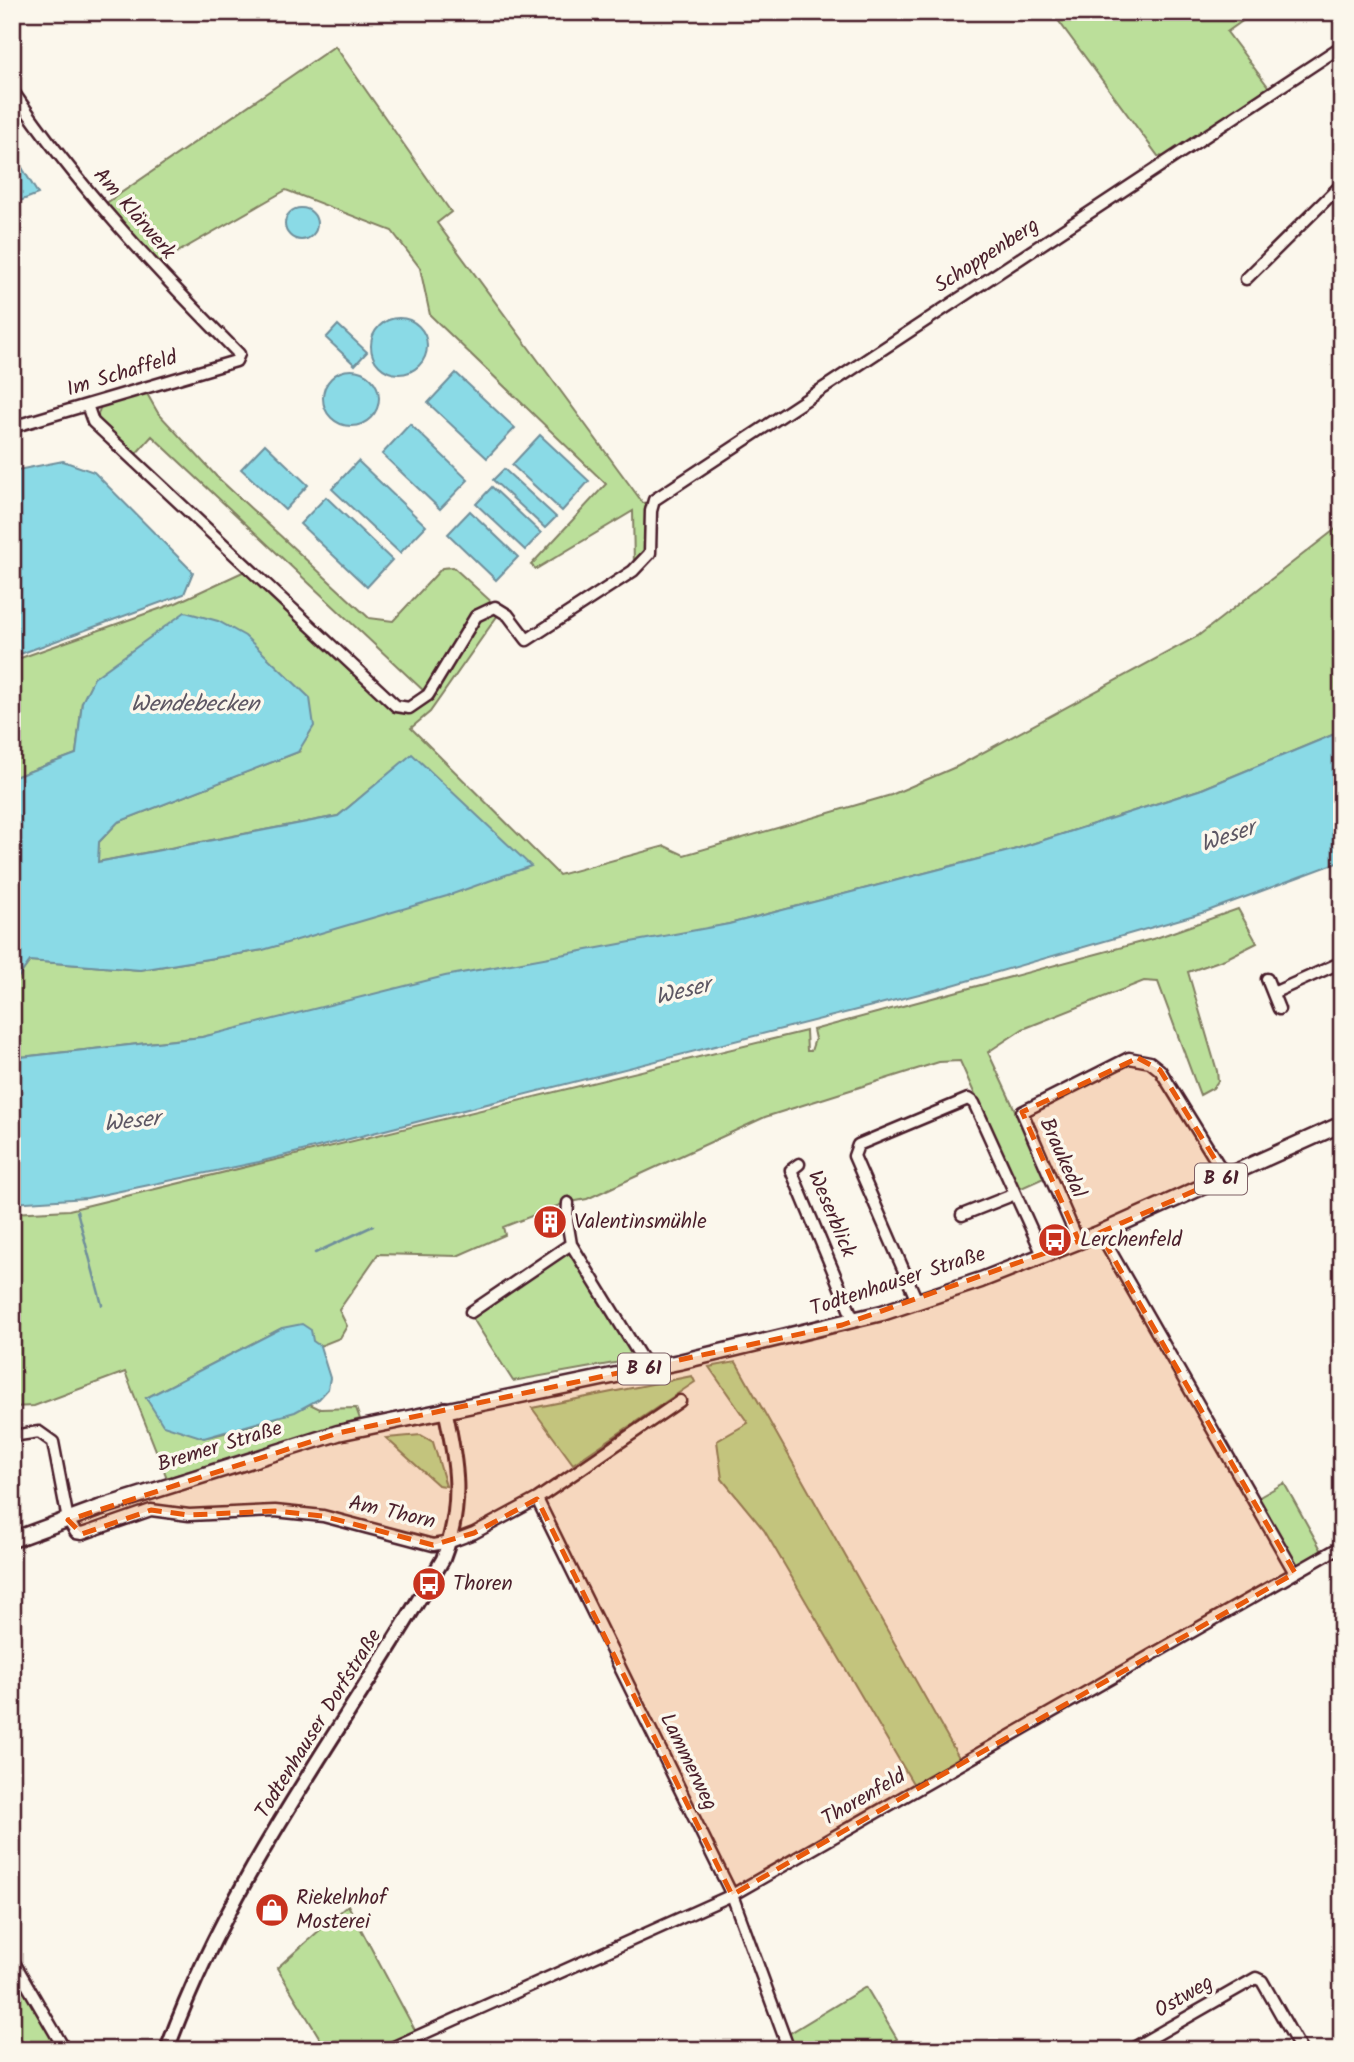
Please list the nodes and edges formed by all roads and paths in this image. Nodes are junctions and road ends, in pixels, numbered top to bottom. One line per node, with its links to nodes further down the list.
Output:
1 (1342, 46): 6 (street, Schoppenberg)
2 (12, 90): 5 (street, Am Klärwerk)
3 (1342, 184): 4 (street)
4 (1246, 279)
5 (239, 354): 6 (street, Im Schaffeld)
6 (87, 405): 7 (street, Im Schaffeld)
7 (12, 427)
8 (1342, 962): 10 (street)
9 (1267, 979): 10 (street)
10 (1273, 993): 11 (street)
11 (1279, 1009)
12 (1342, 1124): 14 (main road, Todtenhauser Straße / B 61)
13 (799, 1164): 24 (street, Weserblick)
14 (1226, 1177): 18 (main road, Todtenhauser Straße / B 61); 19 (street, Braukedal)
15 (1015, 1194): 17 (street); 21 (street); 22 (street)
16 (568, 1203): 20 (street)
17 (962, 1215)
18 (1100, 1233): 19 (main road, Todtenhauser Straße / B 61); 34 (street)
19 (1079, 1241): 21 (main road, Todtenhauser Straße / B 61)
20 (571, 1244): 23 (street); 25 (street)
21 (1043, 1255): 22 (main road, Todtenhauser Straße / B 61)
22 (917, 1301): 24 (main road, Todtenhauser Straße / B 61)
23 (471, 1311)
24 (854, 1321): 25 (main road, Todtenhauser Straße / B 61)
25 (648, 1369): 27 (main road, Todtenhauser Straße / B 61)
26 (680, 1401): 29 (street, Am Thorn)
27 (445, 1409): 30 (main road, Bremer Straße / B 61); 32 (street, Todtenhauser Dorfstraße)
28 (12, 1436): 30 (street)
29 (537, 1499): 32 (street, Am Thorn); 35 (street, Lammerweg)
30 (68, 1520): 31 (main road, Bremer Straße / B 61); 32 (street, Am Thorn)
31 (12, 1541)
32 (450, 1542): 38 (street, Todtenhauser Dorfstraße)
33 (1342, 1546): 34 (street, Thorenfeld)
34 (1295, 1573): 35 (street, Thorenfeld)
35 (732, 1895): 39 (street, Thorenfeld); 40 (street, Lammerweg)
36 (12, 1959): 37 (street)
37 (65, 2050)
38 (167, 2050)
39 (387, 2050)
40 (789, 2050)
41 (1130, 2050): 42 (street, Ostweg)
42 (1301, 2050)

